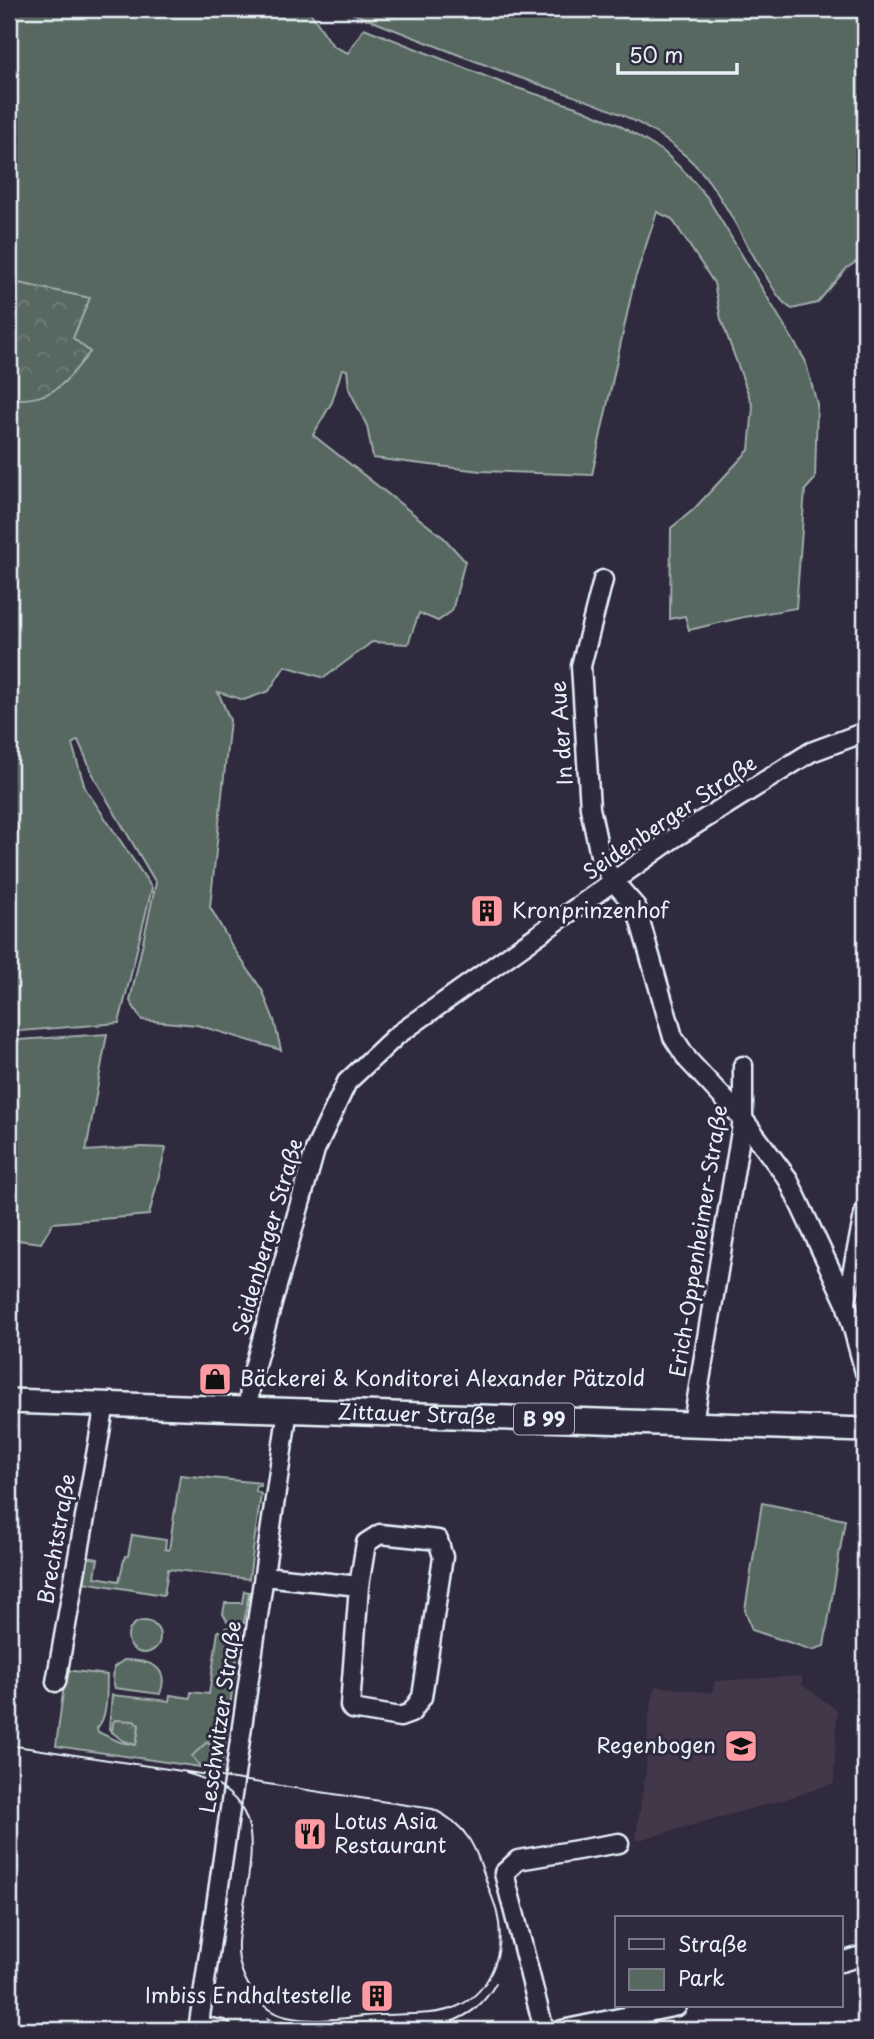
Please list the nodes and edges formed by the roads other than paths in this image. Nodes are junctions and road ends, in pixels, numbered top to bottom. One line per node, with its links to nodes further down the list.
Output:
1 (603, 580): 3 (street, In der Aue)
2 (865, 732): 3 (street, Seidenberger Straße)
3 (614, 882): 5 (street, In der Aue); 11 (street, Seidenberger Straße)
4 (743, 1066): 5 (street, Erich-Oppenheimer-Straße)
5 (743, 1119): 7 (street, In der Aue); 13 (street, Erich-Oppenheimer-Straße)
6 (865, 1210): 7 (street)
7 (846, 1303): 8 (street, In der Aue)
8 (865, 1372)
9 (9, 1401): 10 (main road, Zittauer Straße / B 99)
10 (104, 1404): 11 (main road, Zittauer Straße / B 99); 17 (street, Brechtstraße)
11 (248, 1408): 12 (main road, Zittauer Straße / B 99)
12 (288, 1409): 13 (main road, Zittauer Straße / B 99); 15 (street, Leschwitzer Straße)
13 (693, 1423): 14 (main road, Zittauer Straße / B 99)
14 (865, 1430)
15 (264, 1576): 16 (street); 22 (street, Leschwitzer Straße)
16 (359, 1586): 16 (street)
17 (56, 1682)
18 (619, 1843): 24 (street)
19 (865, 1955): 20 (street)
20 (842, 1962)
21 (667, 2008): 25 (street)
22 (199, 2028): 23 (street)
23 (222, 2030)
24 (544, 2030)
25 (562, 2030)

